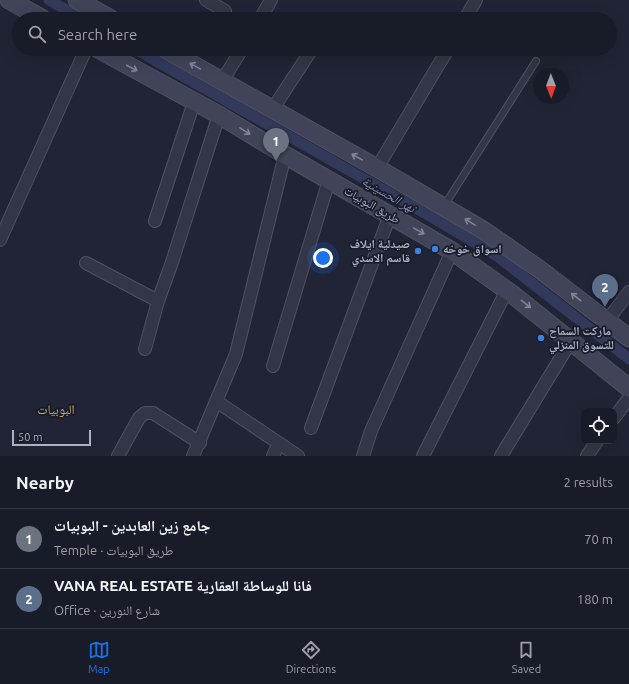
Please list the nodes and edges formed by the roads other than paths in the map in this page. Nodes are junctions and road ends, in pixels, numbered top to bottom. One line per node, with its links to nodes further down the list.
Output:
1 (9, 0): 7 (main road)
2 (206, 0): 6 (street)
3 (272, 0): 9 (street)
4 (476, 0): 10 (street)
5 (86, 2): 8 (main road)
6 (225, 11)
7 (30, 12)
8 (101, 12)
9 (264, 12)
10 (469, 12)
11 (83, 56): 28 (street)
12 (111, 56): 19 (main road, طريق البوبيات, one-way to 19)
13 (177, 56): 18 (main road, one-way to 13)
14 (238, 56): 18 (street)
15 (307, 56): 20 (street)
16 (444, 56): 23 (street)
17 (536, 61): 25 (lane)
18 (222, 81): 20 (main road)
19 (194, 102): 21 (main road, طريق البوبيات); 27 (street)
20 (272, 110): 23 (main road, one-way to 20)
21 (219, 115): 22 (main road, طريق البوبيات, one-way to 22); 33 (street)
22 (285, 155): 24 (main road, طريق البوبيات); 41 (street)
23 (376, 168): 25 (main road)
24 (329, 180): 26 (main road, طريق البوبيات); 38 (street)
25 (444, 207): 34 (main road, one-way to 25)
26 (390, 215): 29 (main road, طريق البوبيات, one-way to 29); 43 (street)
27 (155, 221)
28 (0, 240)
29 (452, 251): 31 (main road, طريق البوبيات); 51 (street)
30 (86, 263): 33 (street)
31 (507, 290): 36 (main road, طريق البوبيات, one-way to 36); 52 (street)
32 (629, 292): 34 (street)
33 (158, 301): 37 (street)
34 (607, 321): 35 (main road)
35 (629, 338)
36 (571, 341): 39 (main road, طريق البوبيات); 53 (street)
37 (145, 349)
38 (273, 366)
39 (629, 388)
40 (629, 398): 42 (street)
41 (216, 401): 44 (street); 45 (street)
42 (617, 414)
43 (311, 428)
44 (200, 443): 47 (street); 48 (street)
45 (279, 443): 49 (street); 50 (street)
46 (596, 444): 54 (street)
47 (118, 456)
48 (194, 456)
49 (273, 456)
50 (298, 456)
51 (362, 456)
52 (423, 456)
53 (501, 456)
54 (586, 456)

